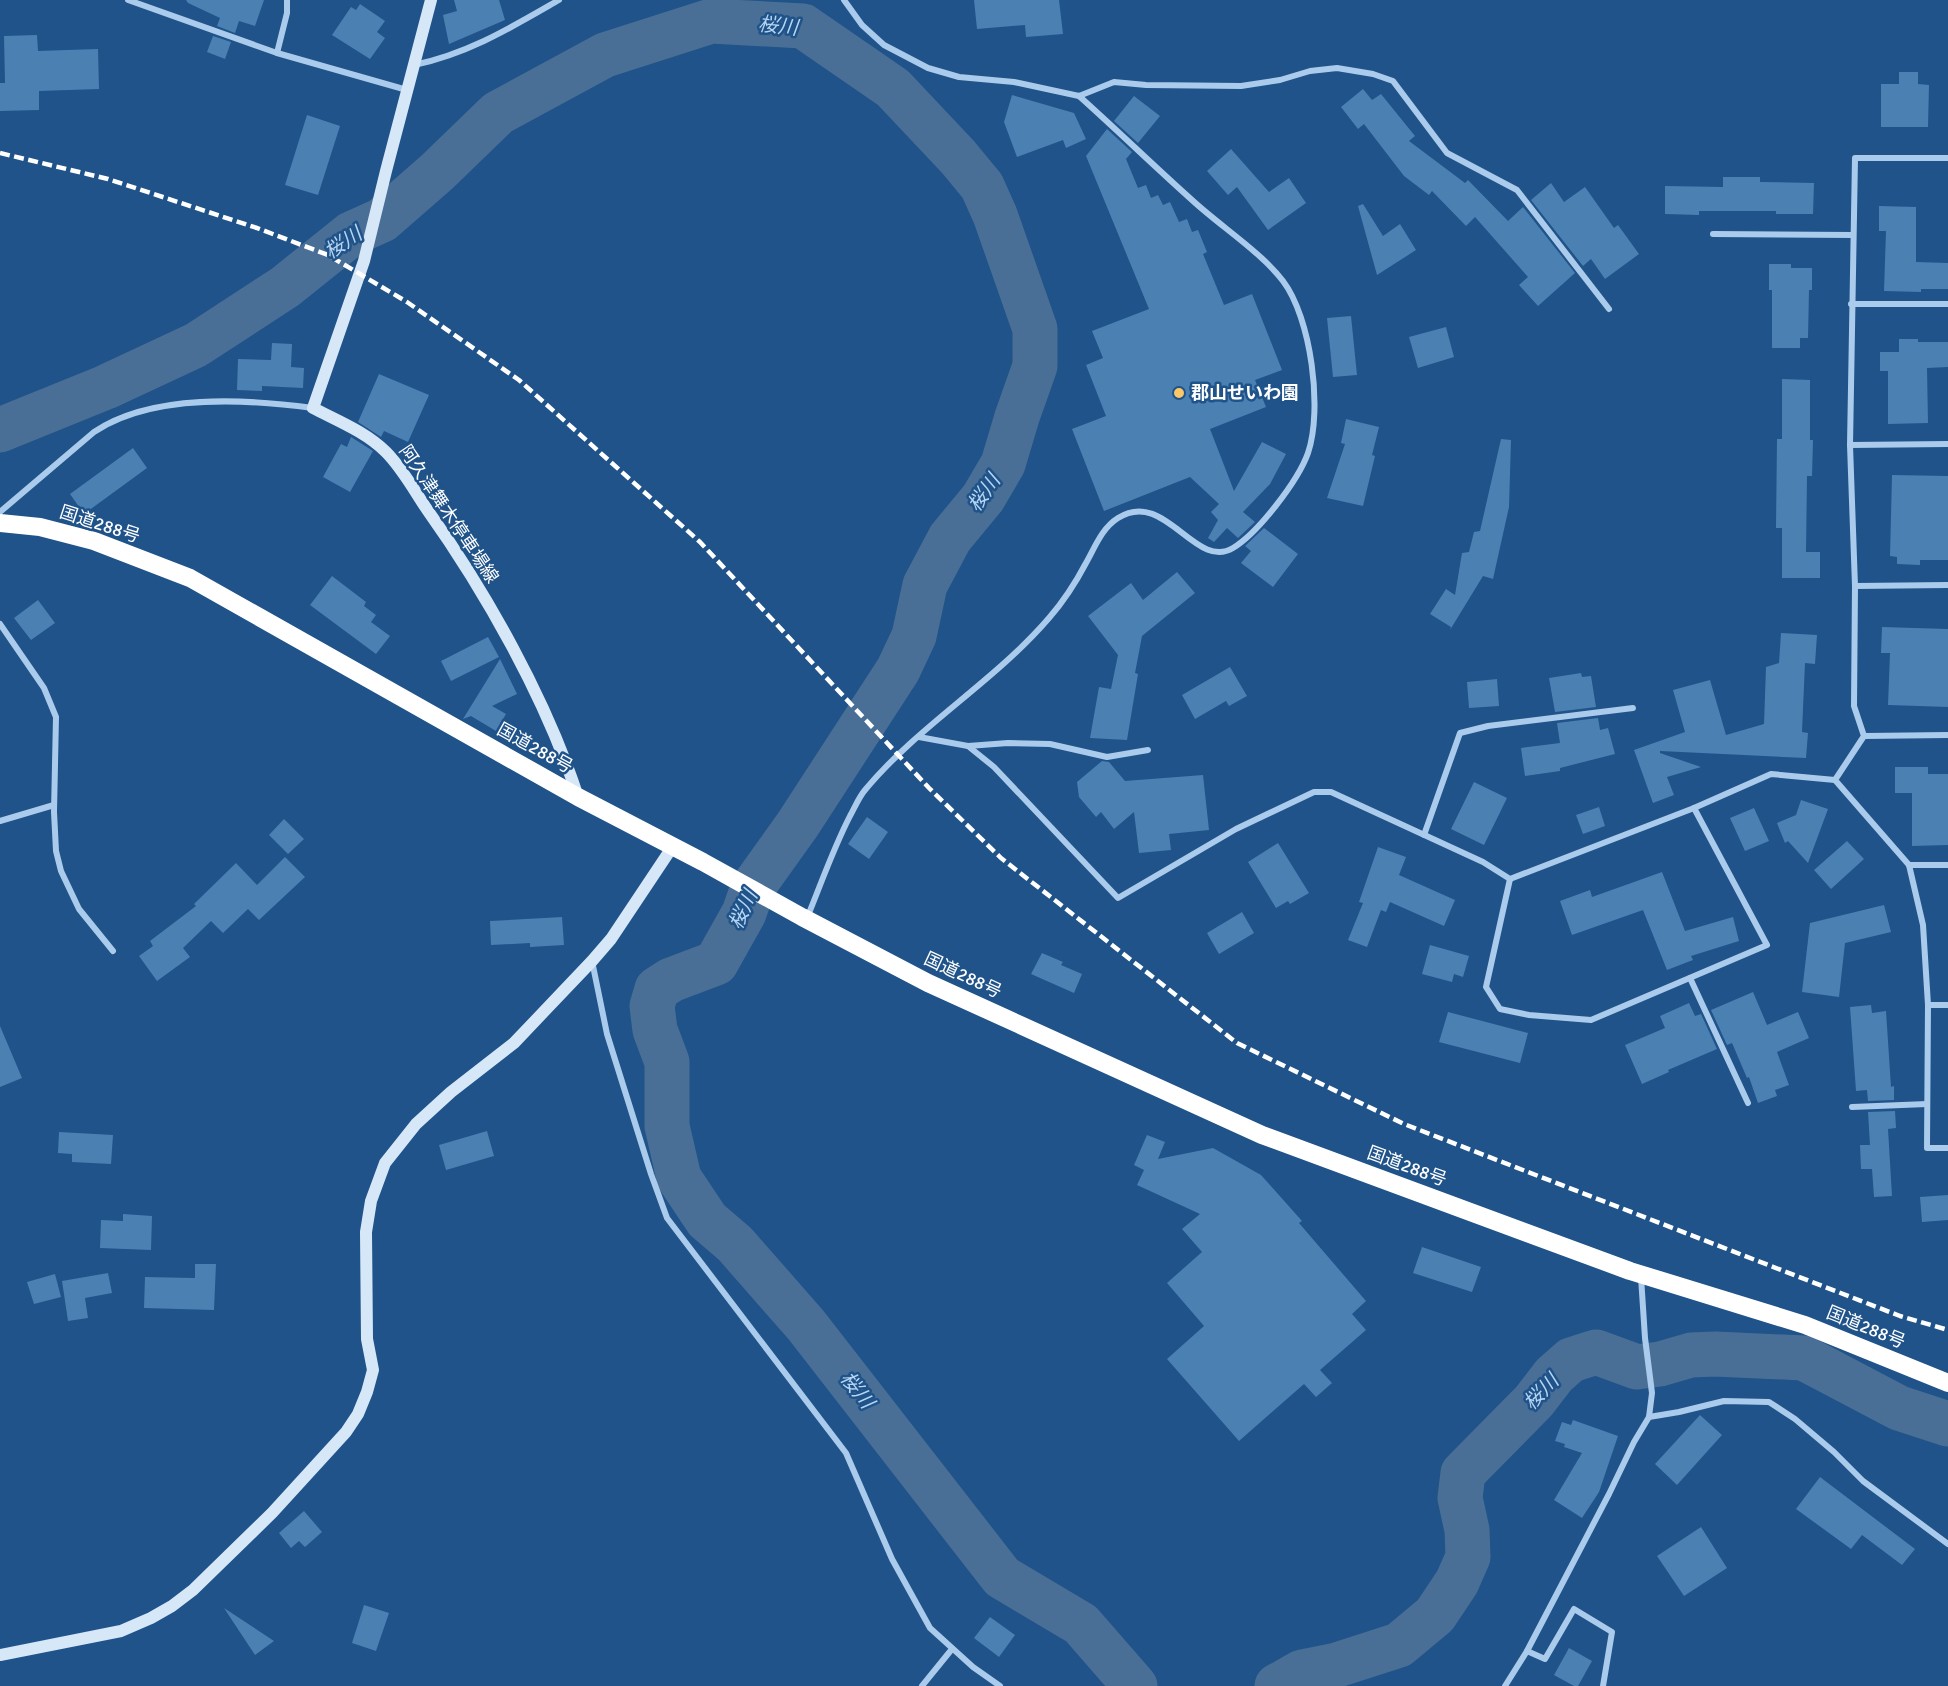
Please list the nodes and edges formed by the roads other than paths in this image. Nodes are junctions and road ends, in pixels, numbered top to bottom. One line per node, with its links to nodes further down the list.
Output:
1 (128, 0): 6 (street)
2 (287, 0): 6 (street)
3 (431, 0): 7 (street)
4 (559, 0): 7 (street)
5 (844, 0): 9 (street)
6 (277, 53): 8 (street)
7 (414, 66): 8 (street)
8 (407, 90): 16 (street)
9 (1080, 96): 15 (street); 27 (street)
10 (1948, 158): 12 (street)
11 (1713, 234): 12 (street)
12 (1853, 236): 13 (street)
13 (1851, 304): 14 (street); 18 (street)
14 (1948, 304)
15 (1610, 309)
16 (313, 408): 19 (street); 31 (street, 阿久津舞木停車場線)
17 (1948, 444): 18 (street)
18 (1850, 445): 22 (street)
19 (0, 512)
20 (0, 523): 31 (highway, 国道288号)
21 (1948, 585): 22 (street)
22 (1855, 586): 26 (street)
23 (0, 624): 32 (street)
24 (1633, 708): 35 (street)
25 (1948, 735): 26 (street)
26 (1864, 736): 30 (street)
27 (919, 737): 28 (street); 40 (street)
28 (968, 746): 29 (street); 35 (street)
29 (1148, 750)
30 (1834, 780): 33 (street); 38 (street)
31 (579, 797): 36 (highway, 国道288号)
32 (54, 805): 34 (street); 41 (street)
33 (1694, 808): 39 (street); 43 (street)
34 (0, 821)
35 (1424, 835): 39 (street)
36 (673, 846): 40 (highway, 国道288号); 42 (street)
37 (1948, 865): 38 (street)
38 (1909, 866): 44 (street)
39 (1510, 879): 43 (street)
40 (804, 918): 50 (highway, 国道288号)
41 (113, 951)
42 (592, 962): 54 (street); 56 (street)
43 (1690, 978): 46 (street)
44 (1928, 1005): 45 (street); 47 (street)
45 (1948, 1005)
46 (1748, 1103)
47 (1927, 1104): 48 (street); 49 (street)
48 (1852, 1107)
49 (1948, 1148)
50 (1640, 1274): 51 (highway, 国道288号); 52 (street)
51 (1948, 1383)
52 (1649, 1417): 53 (street); 55 (street)
53 (1948, 1544)
54 (952, 1649): 57 (street); 58 (street)
55 (1527, 1651): 59 (street); 60 (street)
56 (0, 1655)
57 (922, 1686)
58 (1000, 1686)
59 (1505, 1686)
60 (1603, 1686)

